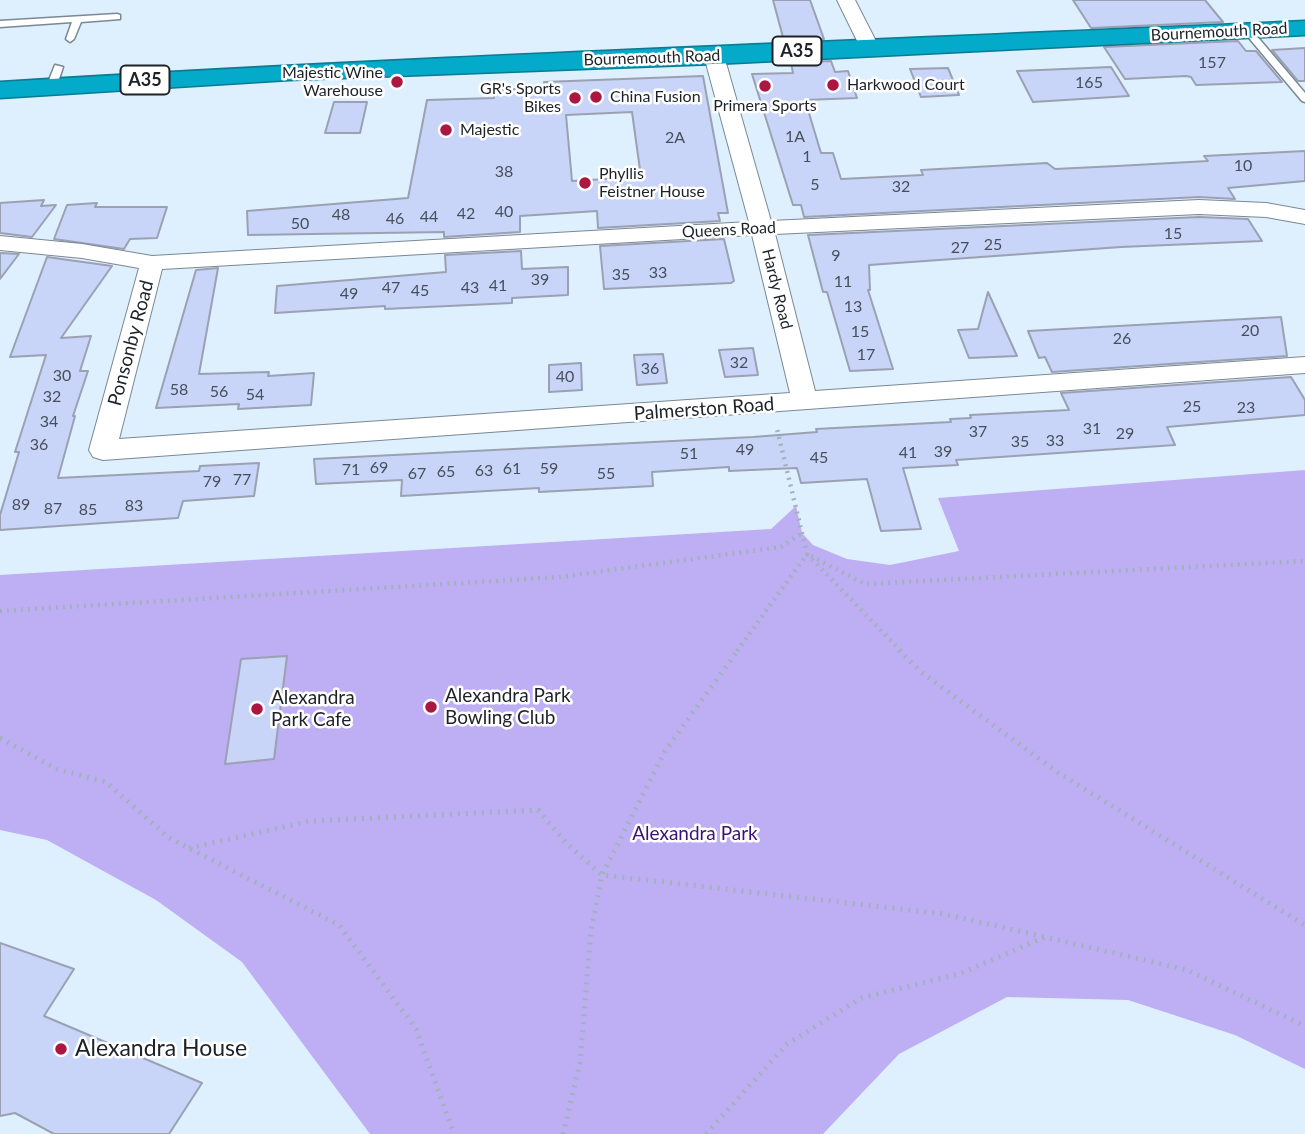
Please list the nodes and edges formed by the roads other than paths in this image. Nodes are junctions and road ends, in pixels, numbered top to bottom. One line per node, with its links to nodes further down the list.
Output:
1 (846, 0): 8 (street)
2 (117, 17): 3 (lane)
3 (77, 20): 4 (lane); 7 (lane)
4 (0, 24)
5 (1305, 28): 6 (highway, Bournemouth Road / A35)
6 (1247, 30): 8 (highway, Bournemouth Road / A35); 11 (lane)
7 (70, 39)
8 (869, 47): 9 (highway, Bournemouth Road / A35)
9 (714, 56): 10 (highway, Bournemouth Road / A35); 13 (street, Hardy Road)
10 (0, 90)
11 (1305, 99)
12 (1305, 216): 13 (street, Queens Road)
13 (762, 228): 15 (street, Queens Road); 17 (street, Hardy Road)
14 (0, 243): 15 (street, Ponsonby Road)
15 (152, 263): 18 (street, Ponsonby Road)
16 (1305, 365): 17 (street, Palmerston Road)
17 (805, 402): 18 (street, Palmerston Road)
18 (103, 450)

